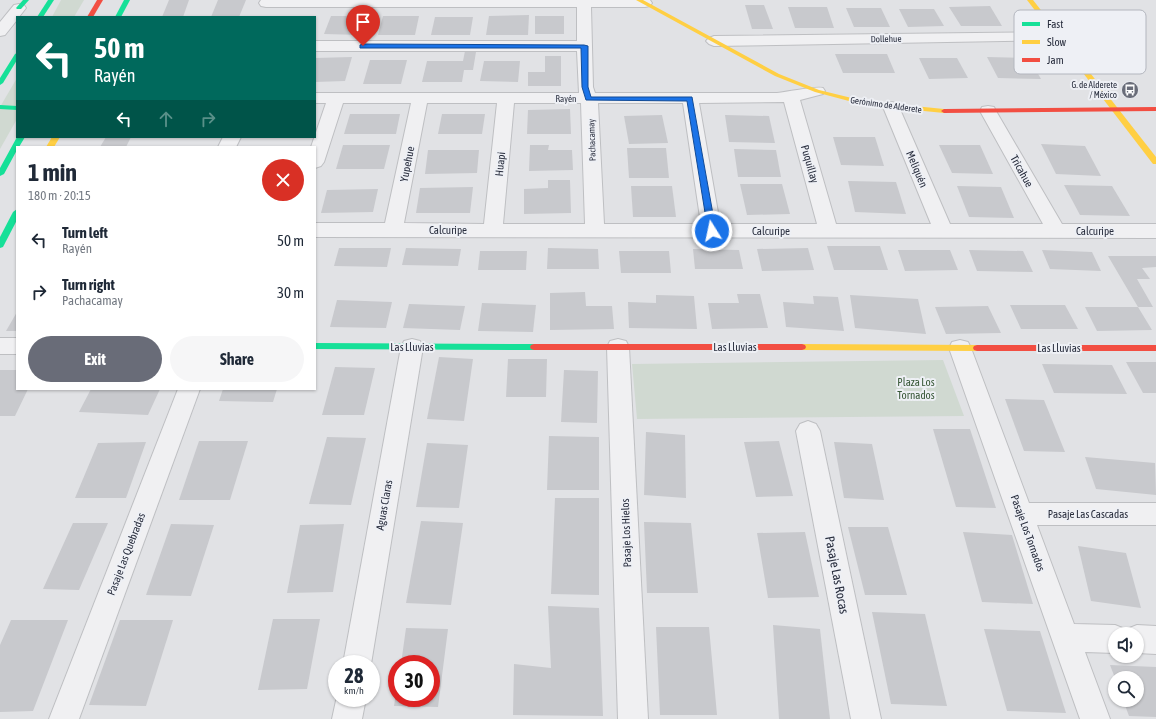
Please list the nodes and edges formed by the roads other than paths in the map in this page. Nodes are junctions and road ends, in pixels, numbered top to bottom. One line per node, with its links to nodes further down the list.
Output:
1 (51, 0): 10 (street)
2 (127, 0): 12 (street)
3 (1030, 0): 9 (street)
4 (100, 1): 11 (street)
5 (642, 1): 7 (street); 16 (street, Gerónimo de Alderete)
6 (267, 2): 7 (street); 13 (street)
7 (584, 3): 18 (street, Pachacamay)
8 (22, 4): 14 (street)
9 (1038, 10)
10 (41, 16)
11 (91, 16)
12 (119, 16)
13 (260, 16)
14 (0, 32)
15 (1014, 38): 16 (street, Dollehue)
16 (714, 41): 22 (street, Gerónimo de Alderete)
17 (316, 46): 18 (street)
18 (584, 46): 29 (street, Pachacamay)
19 (16, 57): 21 (street)
20 (1088, 74): 34 (street)
21 (0, 83)
22 (817, 91): 23 (street, Rayén); 31 (street, Gerónimo de Alderete)
23 (791, 97): 28 (street, Rayén); 46 (street, Puquillay)
24 (316, 98): 25 (street, Rayén)
25 (336, 98): 26 (street, Rayén); 37 (street)
26 (420, 98): 27 (street, Rayén); 42 (street, Yupehue)
27 (506, 98): 29 (street, Rayén); 43 (street, Huapi)
28 (690, 98): 29 (street, Rayén); 45 (street)
29 (588, 99): 44 (street, Pachacamay)
30 (0, 107): 32 (street)
31 (891, 107): 35 (street, Gerónimo de Alderete); 47 (street, Meliquén)
32 (16, 108)
33 (1156, 109): 34 (street, Gerónimo de Alderete)
34 (1116, 110): 35 (street, Gerónimo de Alderete); 38 (street)
35 (988, 111): 48 (street, Tricahue)
36 (20, 138): 39 (street)
37 (316, 159)
38 (1156, 162)
39 (0, 174)
40 (16, 215): 50 (street)
41 (316, 230): 42 (street, Calcuripe)
42 (393, 230): 43 (street, Calcuripe)
43 (493, 230): 44 (street, Calcuripe)
44 (595, 231): 45 (street, Calcuripe)
45 (712, 231): 46 (street, Calcuripe)
46 (828, 231): 47 (street, Calcuripe)
47 (943, 231): 48 (street, Calcuripe)
48 (1056, 231): 49 (street, Calcuripe)
49 (1156, 231)
50 (8, 235)
51 (0, 346): 52 (street)
52 (16, 346)
53 (316, 346): 54 (street, Las Lluvias)
54 (412, 347): 55 (street, Las Lluvias); 66 (street, Aguas Claras)
55 (618, 347): 56 (street, Las Lluvias); 70 (street, Pasaje Los Hielos)
56 (960, 348): 57 (street, Las Lluvias); 60 (street, Pasaje Los Tornados)
57 (1156, 348)
58 (189, 390): 68 (street, Pasaje Las Quebradas)
59 (808, 431): 71 (street, Pasaje Las Rocas)
60 (1020, 514): 61 (street, Pasaje Las Cascadas); 62 (street, Pasaje Los Tornados)
61 (1156, 514)
62 (1066, 638): 63 (street); 72 (street, Pasaje Los Tornados)
63 (1108, 639)
64 (1144, 639): 65 (street)
65 (1156, 640)
66 (359, 655)
67 (349, 707): 69 (street)
68 (64, 719)
69 (347, 719)
70 (633, 719)
71 (866, 719)
72 (1095, 719)

